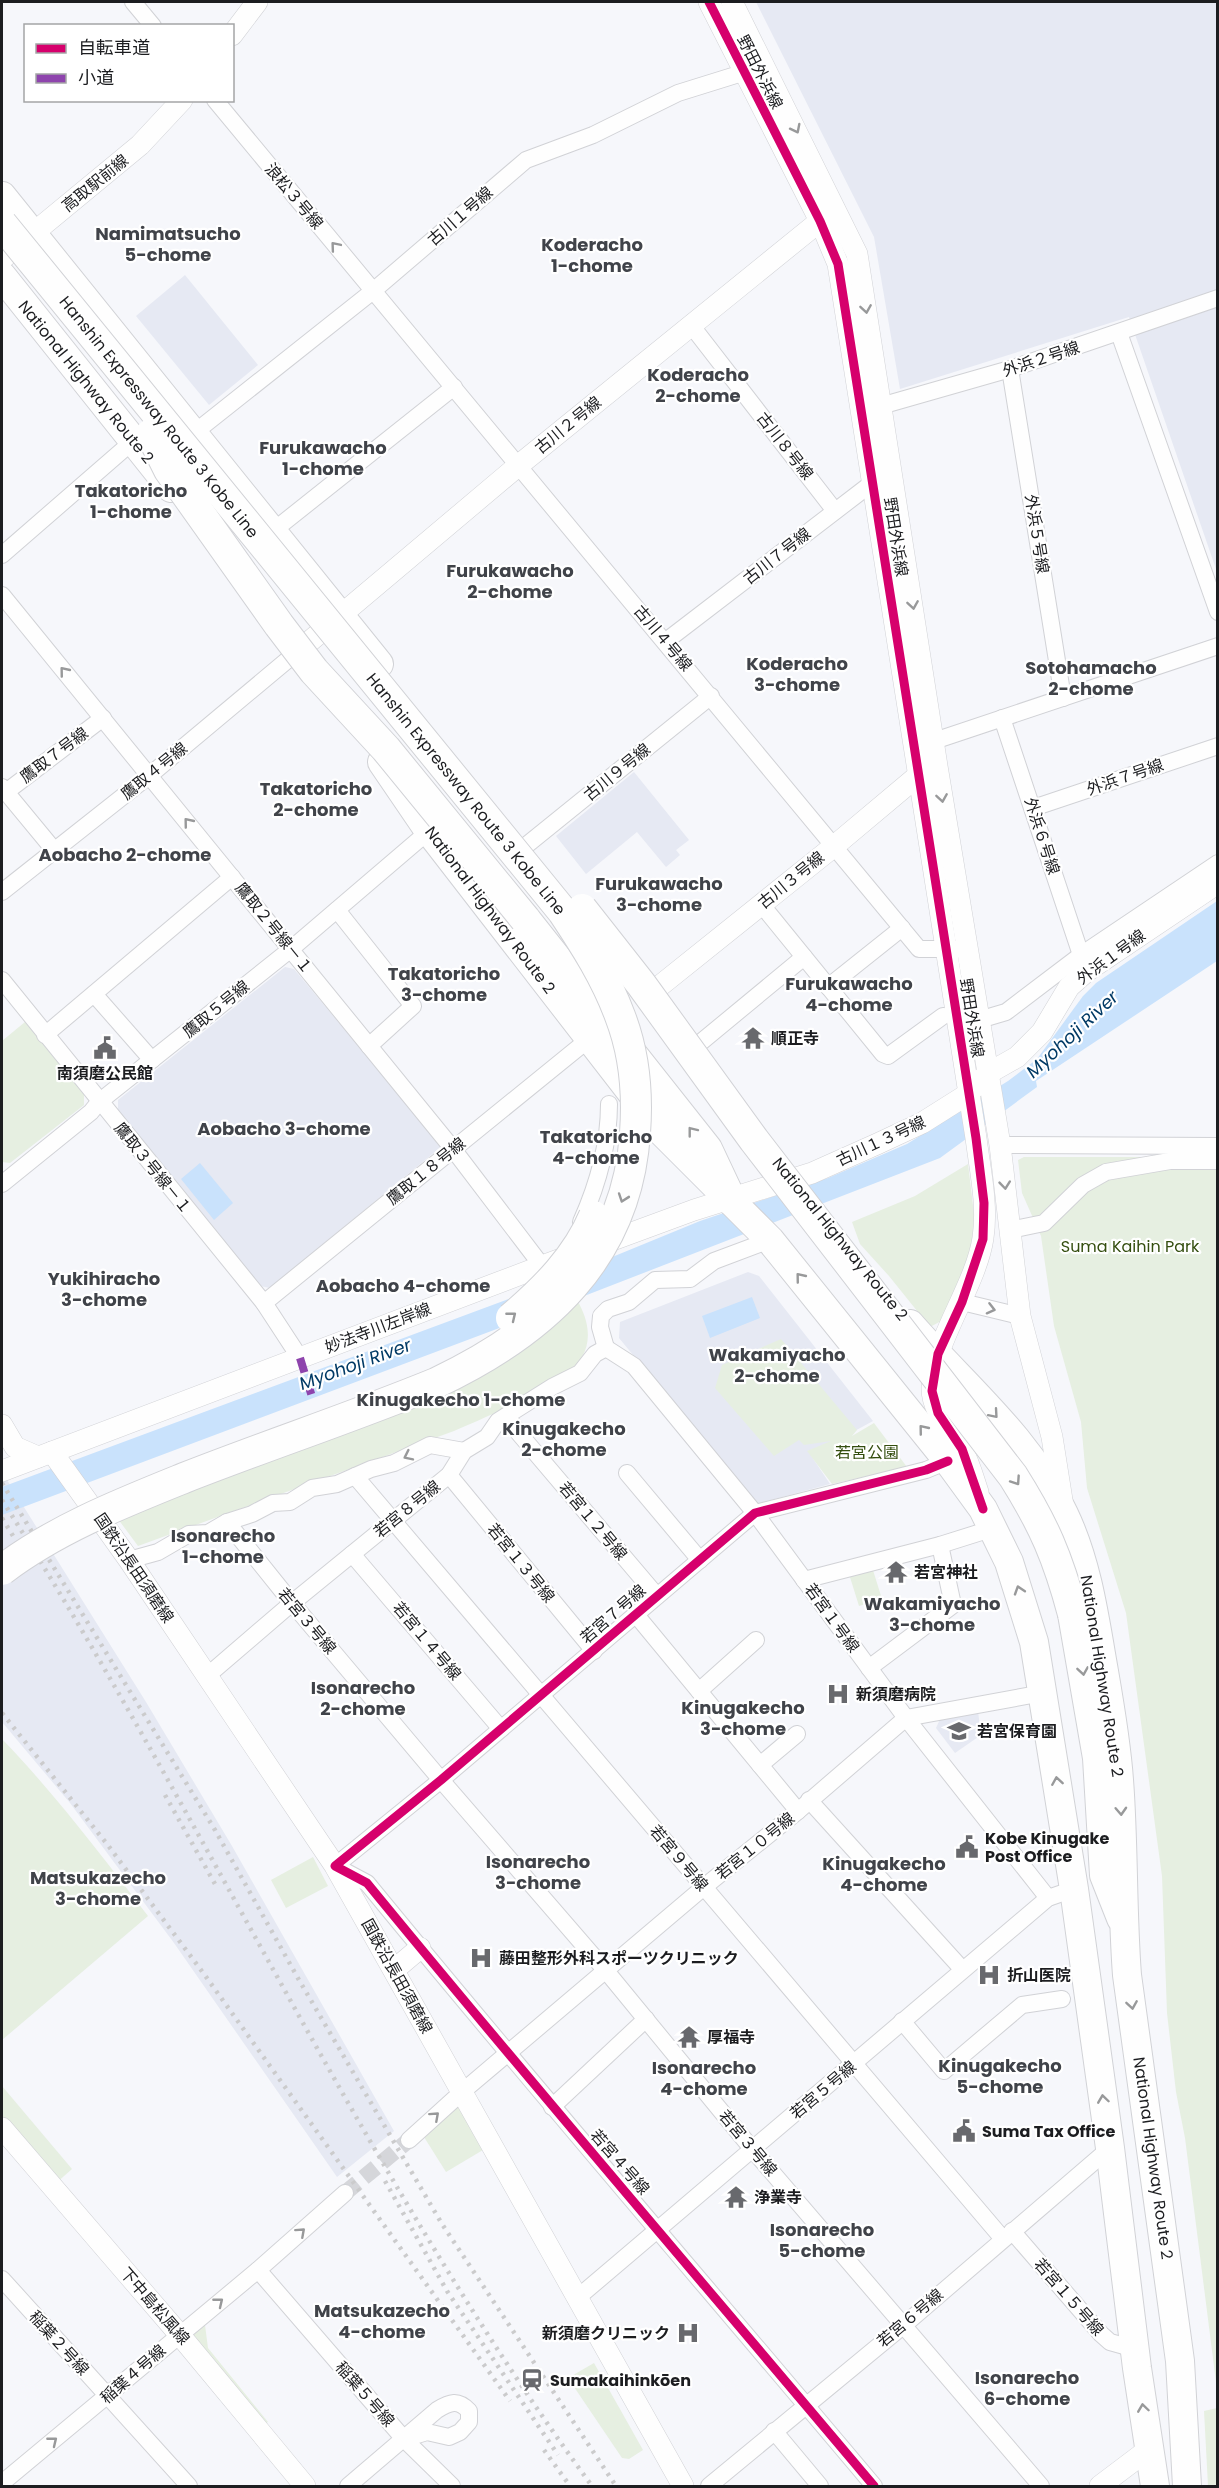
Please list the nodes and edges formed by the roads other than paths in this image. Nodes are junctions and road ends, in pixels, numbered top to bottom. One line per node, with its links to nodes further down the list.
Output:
1 (133, 2): 5 (street)
2 (257, 2): 6 (street)
3 (709, 2): 8 (street, 野田外浜線)
4 (732, 2): 7 (street, 野田外浜線)
5 (151, 24)
6 (234, 32)
7 (764, 66): 8 (street, 古川１号線); 12 (street, 野田外浜線, one-way to 12)
8 (743, 72): 12 (street, 野田外浜線); 18 (street, 古川１号線)
9 (180, 102): 14 (street, 高取駅前線)
10 (217, 102): 18 (street, 浪松３号線, one-way to 10)
11 (2, 196): 14 (highway, National Highway Route 2)
12 (829, 216): 20 (street, 古川２号線); 24 (street, 野田外浜線)
13 (2, 224): 40 (highway, Hanshin Expressway Route 3 Kobe Line, bridge)
14 (32, 234): 16 (street, 高取駅前線); 25 (highway, National Highway Route 2)
15 (2, 251): 26 (highway, Hanshin Expressway Route 3 Kobe Line)
16 (2, 259)
17 (2, 276): 26 (highway, National Highway Route 2)
18 (373, 291): 23 (street, 古川４号線); 25 (street, 古川１号線)
19 (1218, 298): 21 (street, 外浜２号線)
20 (692, 325): 27 (street, 古川２号線); 29 (street, 古川８号線)
21 (1119, 333): 22 (street, 外浜２号線); 33 (street)
22 (1010, 369): 24 (street, 外浜２号線); 39 (street, 外浜５号線)
23 (454, 387): 27 (street, 古川４号線); 30 (street)
24 (871, 408): 28 (street, 野田外浜線)
25 (194, 433): 30 (highway, National Highway Route 2)
26 (142, 438): 31 (street); 37 (highway, National Highway Route 2); 85 (highway, one-way to 26, bridge); 110 (highway, Hanshin Expressway Route 3 Kobe Line, one-way to 26, bridge)
27 (519, 465): 34 (street, 古川２号線); 35 (street, 古川４号線)
28 (882, 481): 29 (street, 古川７号線); 43 (street, 野田外浜線, one-way to 43); 45 (street, 野田外浜線)
29 (835, 511): 35 (street, 古川７号線)
30 (273, 531): 34 (highway, National Highway Route 2)
31 (2, 555)
32 (2, 595): 41 (street, 鷹取２号線－１, one-way to 32)
33 (1218, 612)
34 (340, 614): 37 (street, 古川２号線); 51 (highway, National Highway Route 2)
35 (666, 641): 38 (street, 古川４号線)
36 (1218, 646): 39 (street)
37 (303, 647): 46 (street, 鷹取４号線); 49 (highway, National Highway Route 2)
38 (711, 696): 50 (street, 古川４号線); 51 (street, 古川９号線)
39 (1063, 698): 42 (street)
40 (399, 712): 114 (highway, Hanshin Expressway Route 3 Kobe Line, one-way to 114, bridge); 135 (highway, one-way to 135, bridge)
41 (103, 718): 46 (street, 鷹取２号線－１); 47 (street, 鷹取７号線)
42 (1002, 718): 43 (street); 48 (street, 外浜６号線)
43 (934, 741): 45 (street, 野田外浜線)
44 (1218, 746): 48 (street, 外浜７号線)
45 (928, 770): 50 (street, 古川３号線); 61 (street, 野田外浜線)
46 (150, 775): 52 (street, 鷹取４号線); 54 (street, 鷹取２号線－１, one-way to 46)
47 (4, 789): 52 (street)
48 (1033, 808): 62 (street, 外浜６号線)
49 (429, 831): 58 (street, 鷹取５号線); 71 (highway, National Highway Route 2)
50 (833, 847): 57 (street, 古川３号線); 59 (street, 古川４号線)
51 (523, 848): 67 (highway, National Highway Route 2)
52 (54, 850): 56 (street, 鷹取４号線)
53 (1218, 863): 62 (street)
54 (232, 877): 60 (street, 鷹取２号線－１); 66 (street)
55 (1218, 883): 75 (street, 外浜１号線)
56 (2, 892)
57 (761, 904): 63 (street); 67 (street, 古川３号線)
58 (337, 910): 60 (street, 鷹取５号線); 72 (street)
59 (902, 928): 61 (street, 古川４号線); 65 (street)
60 (291, 949): 72 (street, 鷹取２号線－１); 74 (street, 鷹取５号線)
61 (957, 949): 69 (street, 野田外浜線); 76 (street, 野田外浜線)
62 (1081, 955): 69 (street)
63 (804, 957): 65 (street); 73 (street)
64 (2, 980): 70 (street, 鷹取３号線－１)
65 (828, 987): 68 (street)
66 (93, 994): 70 (street); 74 (street)
67 (646, 997): 73 (highway, National Highway Route 2)
68 (943, 1016)
69 (979, 1020): 75 (street, 野田外浜線)
70 (45, 1035): 77 (street, 鷹取３号線－１)
71 (589, 1039): 81 (street, 鷹取１８号線); 85 (highway, National Highway Route 2)
72 (369, 1046): 81 (street, 鷹取２号線－１)
73 (689, 1052): 83 (highway, National Highway Route 2)
74 (152, 1060): 77 (street, 鷹取５号線)
75 (988, 1081): 76 (street, 外浜１号線); 79 (street, 野田外浜線)
76 (969, 1100): 83 (street, 古川１３号線); 89 (street, 野田外浜線)
77 (99, 1102): 84 (street, 鷹取５号線); 90 (street, 鷹取３号線－１)
78 (609, 1104): 88 (street)
79 (1006, 1139): 80 (street); 86 (street, one-way to 86)
80 (1218, 1146)
81 (453, 1149): 88 (street, 鷹取２号線－１); 90 (street, 鷹取１８号線)
82 (1218, 1161): 86 (street)
83 (791, 1180): 85 (street, 妙法寺川左岸線); 93 (highway, National Highway Route 2)
84 (2, 1182)
85 (731, 1200): 87 (highway, National Highway Route 2); 88 (street, 妙法寺川左岸線)
86 (1010, 1230): 91 (street)
87 (770, 1240): 92 (street); 99 (highway, National Highway Route 2, one-way to 87)
88 (551, 1263): 94 (street, 妙法寺川左岸線)
89 (962, 1302): 91 (street, one-way to 91); 93 (street)
90 (264, 1303): 94 (street, 鷹取３号線－１)
91 (1020, 1316): 105 (street)
92 (606, 1348): 95 (street, 若宮８号線); 104 (street, 若宮１号線)
93 (938, 1354): 105 (highway, National Highway Route 2, one-way to 105); 106 (street)
94 (300, 1358): 98 (street, 妙法寺川左岸線)
95 (508, 1417): 97 (street, 若宮８号線); 116 (street, 若宮１２号線)
96 (2, 1425): 98 (street)
97 (464, 1452): 102 (street, 若宮８号線); 103 (street, one-way to 103)
98 (51, 1458): 100 (street, 妙法寺川左岸線); 112 (street, 国鉄沿長田須磨線)
99 (948, 1461): 104 (street, 若宮７号線); 106 (highway, National Highway Route 2)
100 (2, 1471)
101 (627, 1473): 113 (street)
102 (449, 1475): 107 (street, 若宮８号線); 120 (street, 若宮１３号線)
103 (355, 1476): 107 (street, 若宮９号線); 108 (street)
104 (755, 1513): 113 (street, 若宮７号線); 115 (street, 若宮１号線)
105 (1064, 1513): 135 (highway, National Highway Route 2, one-way to 135)
106 (988, 1519): 109 (street); 125 (highway, National Highway Route 2, one-way to 106)
107 (393, 1521): 111 (street, 若宮８号線); 124 (street, 若宮９号線)
108 (227, 1522): 112 (street); 117 (street, 若宮３号線)
109 (940, 1545): 115 (street); 121 (street)
110 (2, 1547)
111 (352, 1554): 117 (street, 若宮８号線); 127 (street, 若宮１４号線)
112 (129, 1560): 122 (street, 国鉄沿長田須磨線)
113 (699, 1560): 116 (street, 若宮７号線)
114 (2, 1570)
115 (804, 1580): 121 (street, 若宮１号線)
116 (657, 1596): 118 (street, 若宮７号線)
117 (292, 1603): 122 (street, 若宮８号線); 130 (street, 若宮３号線)
118 (636, 1616): 120 (street, 若宮７号線); 123 (street)
119 (756, 1640): 123 (street)
120 (594, 1651): 124 (street, 若宮７号線)
121 (869, 1668): 126 (street, 若宮１号線)
122 (207, 1676): 132 (street, 国鉄沿長田須磨線)
123 (699, 1691): 129 (street)
124 (541, 1694): 127 (street, 若宮７号線); 133 (street, 若宮９号線)
125 (1030, 1695): 126 (street, 若宮１０号線); 134 (highway, National Highway Route 2, one-way to 125)
126 (906, 1718): 131 (street, 若宮１０号線); 134 (street, 若宮１号線)
127 (501, 1729): 130 (street, 若宮７号線)
128 (797, 1734): 129 (street)
129 (760, 1765): 131 (street)
130 (441, 1780): 132 (street, 若宮７号線); 139 (street, 若宮３号線)
131 (804, 1806): 133 (street, 若宮１０号線); 137 (street)
132 (335, 1866): 136 (street, 若宮４号線); 138 (street, 国鉄沿長田須磨線)
133 (704, 1887): 139 (street, 若宮１０号線); 144 (street, 若宮９号線)
134 (1061, 1893): 137 (street, 若宮５号線); 149 (highway, National Highway Route 2, one-way to 134)
135 (1122, 1918): 152 (highway, National Highway Route 2, one-way to 152)
136 (420, 1948): 138 (street); 143 (street, 若宮４号線)
137 (962, 1969): 142 (street, 若宮５号線)
138 (394, 1970): 145 (street, 国鉄沿長田須磨線)
139 (607, 1972): 141 (street, 若宮３号線); 143 (street, 若宮１０号線)
140 (1062, 1999): 142 (street)
141 (646, 2019): 146 (street); 150 (street, 若宮３号線)
142 (902, 2021): 144 (street, 若宮５号線)
143 (507, 2055): 145 (street, 若宮１０号線); 146 (street, 若宮４号線)
144 (853, 2064): 150 (street, 若宮５号線); 154 (street, 若宮９号線)
145 (462, 2092): 148 (street, one-way to 145); 157 (street, 国鉄沿長田須磨線)
146 (552, 2107): 153 (street, 若宮４号線)
147 (2, 2128): 159 (street, 下中島松風線)
148 (409, 2140)
149 (1110, 2148): 154 (street, 若宮６号線); 160 (highway, National Highway Route 2)
150 (753, 2150): 153 (street, 若宮５号線); 158 (street, 若宮３号線)
151 (345, 2193): 155 (street, 稲葉４号線, one-way to 151)
152 (1158, 2195): 165 (highway); 167 (highway, National Highway Route 2)
153 (658, 2229): 157 (street, 若宮５号線); 162 (street, 若宮４号線)
154 (1008, 2235): 158 (street, 若宮６号線); 160 (street, 若宮１５号線)
155 (258, 2270): 159 (street, 稲葉４号線, one-way to 155); 164 (street, 稲葉５号線)
156 (2, 2279): 161 (street, 稲葉２号線)
157 (576, 2299): 173 (street, 国鉄沿長田須磨線)
158 (904, 2325): 162 (street, 若宮６号線); 176 (street, 若宮３号線)
159 (179, 2334): 161 (street, 稲葉４号線); 170 (street, 下中島松風線)
160 (1135, 2349): 165 (highway, National Highway Route 2, one-way to 160)
161 (108, 2397): 166 (street, 稲葉４号線, one-way to 161); 169 (street, 稲葉２号線)
162 (807, 2405): 163 (street, 若宮６号線); 168 (street, 若宮４号線)
163 (774, 2431): 174 (street, 若宮６号線); 175 (street)
164 (404, 2439): 171 (street); 172 (street, 稲葉５号線)
165 (1149, 2449): 167 (highway); 177 (street); 178 (highway, National Highway Route 2)
166 (6, 2480)
167 (1186, 2481)
168 (873, 2486)
169 (189, 2487)
170 (305, 2487)
171 (348, 2487)
172 (452, 2487)
173 (683, 2487)
174 (709, 2487)
175 (820, 2487)
176 (1041, 2487)
177 (1100, 2487)
178 (1155, 2487)

